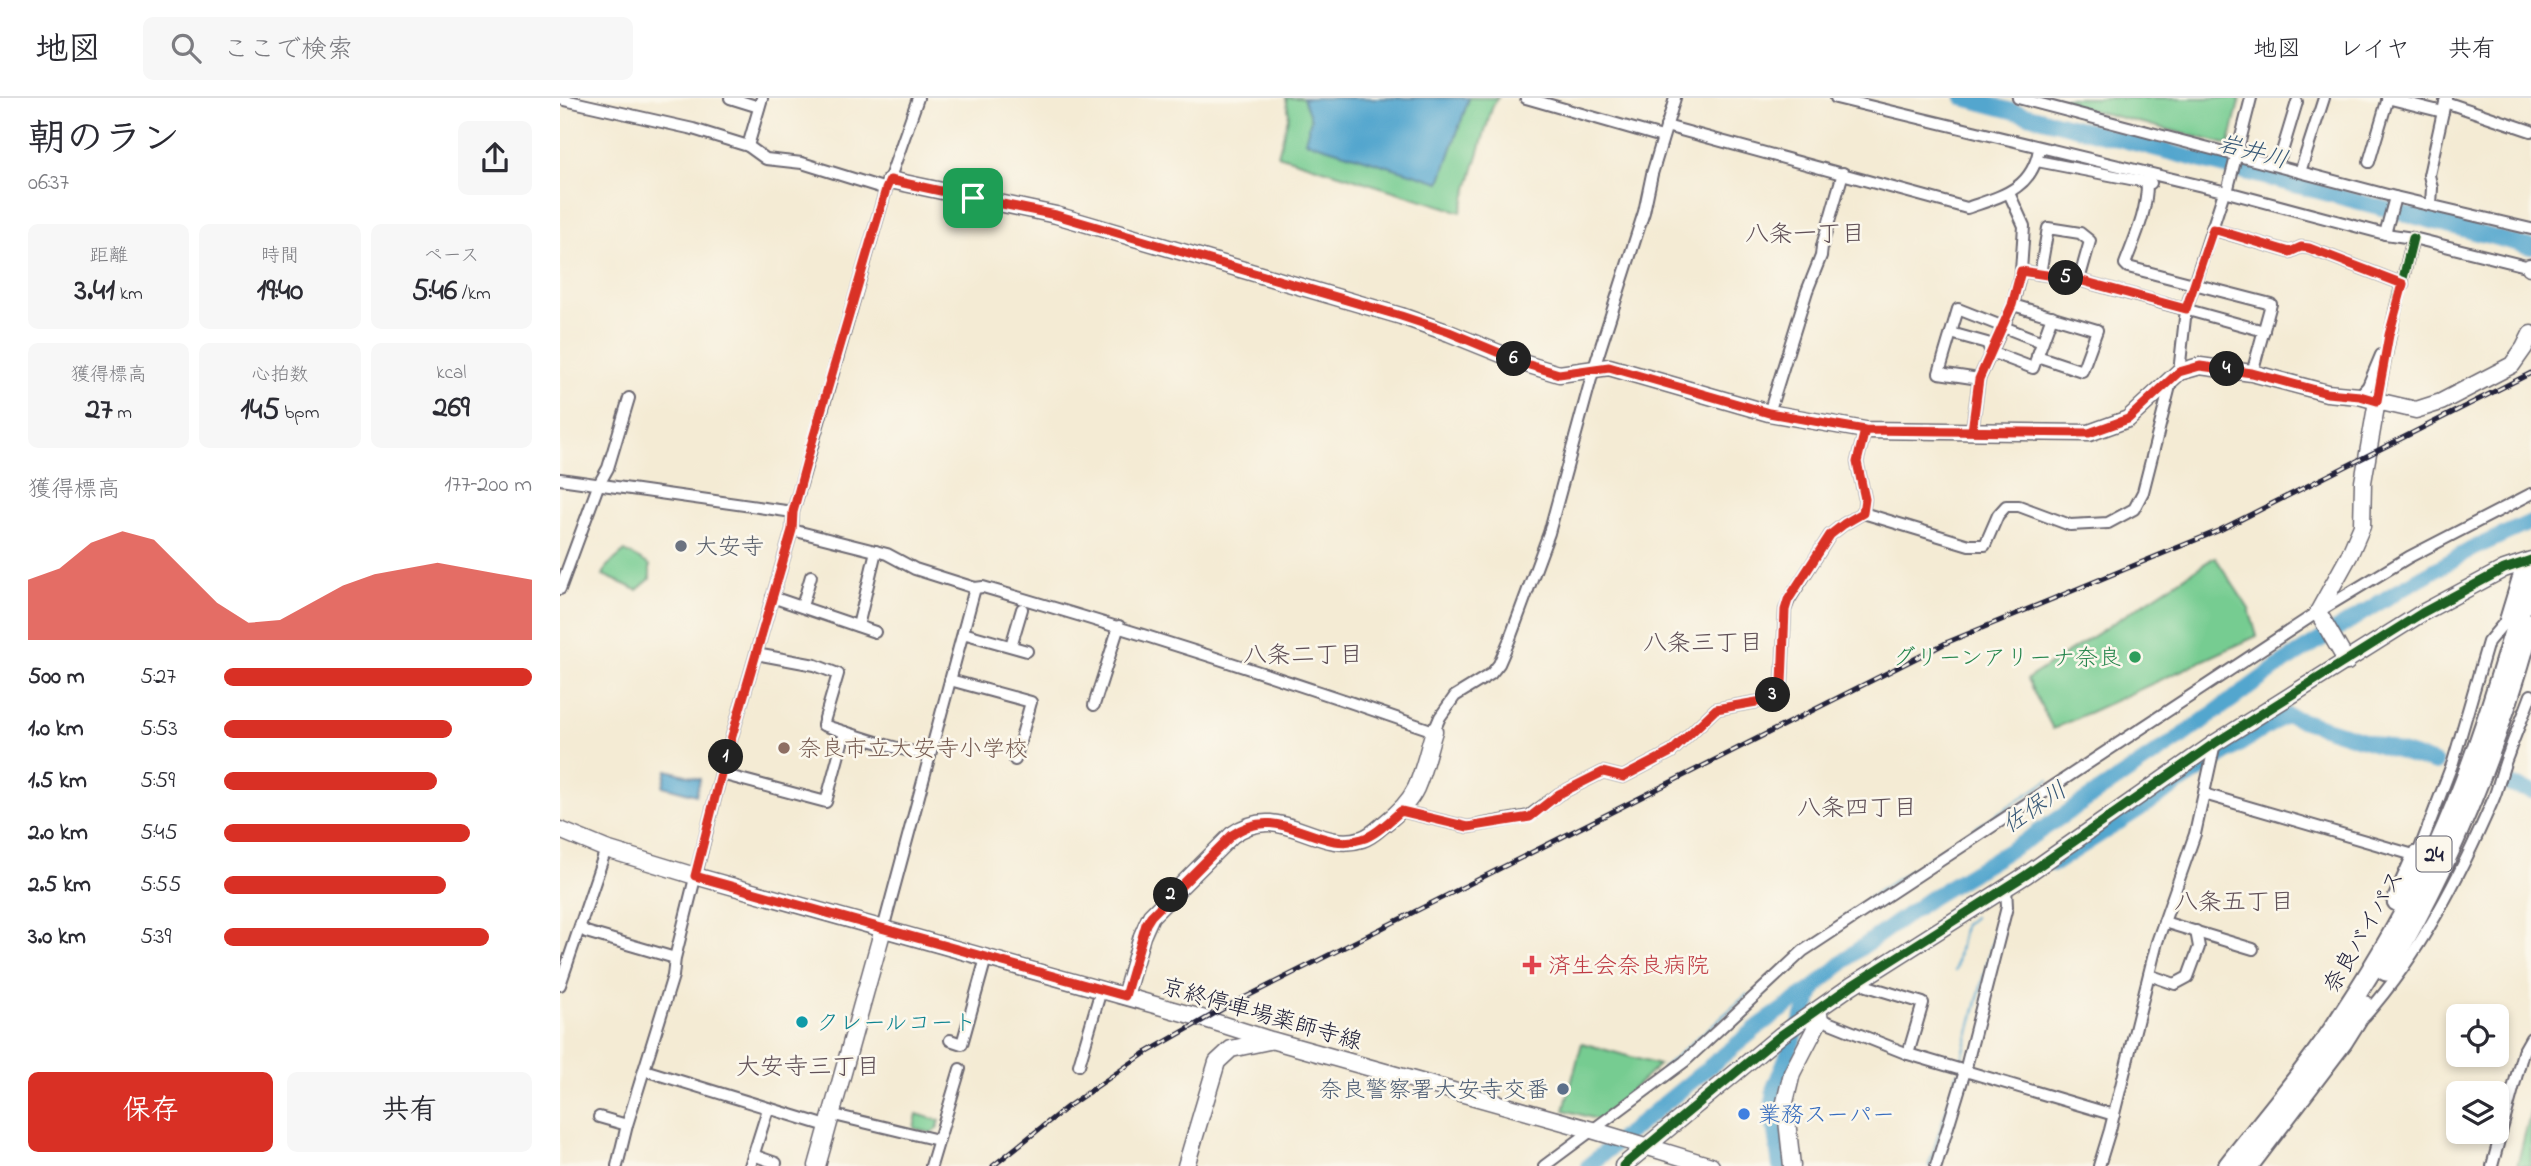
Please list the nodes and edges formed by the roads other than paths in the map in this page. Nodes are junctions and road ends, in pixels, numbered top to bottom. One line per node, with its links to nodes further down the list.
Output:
1 (730, 98): 13 (street)
2 (918, 98): 27 (street)
3 (1526, 98): 16 (street)
4 (1675, 98): 16 (street)
5 (1836, 98): 18 (street)
6 (2018, 98): 20 (street)
7 (2251, 98): 20 (street)
8 (2285, 98): 12 (street)
9 (2388, 98): 14 (street); 22 (street)
10 (560, 99): 17 (street)
11 (2321, 99): 23 (street)
12 (2297, 100): 19 (street)
13 (761, 102): 17 (street)
14 (2445, 104): 15 (street); 31 (street)
15 (2531, 131)
16 (1664, 132): 24 (street); 53 (street)
17 (748, 146): 27 (street)
18 (2039, 149): 21 (street); 25 (street)
19 (2281, 155)
20 (2235, 158): 23 (street); 28 (street)
21 (2037, 161): 26 (street); 29 (street)
22 (2369, 162)
23 (2300, 172): 30 (street)
24 (1843, 173): 29 (street); 60 (street)
25 (2174, 180): 26 (street); 28 (street)
26 (2147, 183): 40 (street)
27 (888, 185): 53 (street); 66 (street)
28 (2226, 191): 32 (street); 34 (street)
29 (2009, 193): 37 (street)
30 (2395, 199): 31 (street); 34 (street)
31 (2431, 204): 33 (street)
32 (2213, 229): 40 (street); 41 (street)
33 (2531, 229)
34 (2386, 232): 35 (street)
35 (2413, 238): 36 (street); 41 (street)
36 (2530, 267)
37 (2021, 271): 38 (street); 42 (street)
38 (2040, 274): 39 (street); 39 (street)
39 (2079, 280): 43 (street)
40 (2194, 284): 43 (street); 46 (street)
41 (2403, 284): 49 (street)
42 (2012, 305): 44 (street); 45 (street)
43 (2186, 309): 46 (street); 55 (street)
44 (2052, 316): 50 (street); 52 (street)
45 (2003, 326): 47 (street); 50 (street); 51 (street)
46 (2264, 331): 54 (street)
47 (1951, 334): 51 (street); 56 (street)
48 (2531, 334): 59 (street)
49 (2389, 335): 57 (street); 59 (street)
50 (2042, 342): 52 (street)
51 (1992, 352): 52 (street); 56 (street)
52 (2038, 356)
53 (1594, 368): 60 (street); 90 (street)
54 (2252, 373): 55 (street); 57 (street)
55 (2175, 375): 62 (street); 67 (street)
56 (1979, 379): 62 (street)
57 (2360, 396): 59 (street)
58 (629, 398): 64 (street)
59 (2377, 401): 77 (street)
60 (1769, 413): 61 (street)
61 (1865, 430): 62 (street); 67 (street)
62 (1972, 431)
63 (560, 479): 64 (street)
64 (598, 486): 66 (street); 73 (street)
65 (2531, 495): 77 (street)
66 (793, 512): 68 (street)
67 (1863, 513): 97 (street)
68 (792, 530): 69 (street); 74 (street)
69 (876, 551): 72 (street); 78 (street)
70 (2528, 566): 80 (highway, 奈良バイパス / 24); 86 (street); 100 (street)
71 (811, 576): 75 (street)
72 (975, 588): 79 (street); 82 (street)
73 (560, 589)
74 (772, 597): 75 (street); 85 (street)
75 (802, 606): 78 (street)
76 (1022, 609): 83 (street)
77 (2318, 612): 86 (street); 131 (street)
78 (858, 626): 81 (street)
79 (1119, 626): 89 (street); 90 (street)
80 (2525, 629): 119 (highway, 奈良バイパス / 24); 121 (highway, 奈良バイパス / 24)
81 (876, 632)
82 (963, 633): 83 (street); 87 (street)
83 (1011, 646): 84 (street)
84 (1027, 651)
85 (756, 654): 91 (street); 95 (street)
86 (2347, 661): 92 (street)
87 (950, 680): 93 (street); 94 (street)
88 (2531, 695): 119 (street)
89 (1094, 705)
90 (1434, 731): 97 (street)
91 (845, 732): 93 (street); 95 (street)
92 (2215, 743): 96 (street); 102 (street)
93 (929, 755): 105 (street)
94 (1015, 760)
95 (721, 774): 101 (street)
96 (2204, 794): 100 (street); 103 (street)
97 (1401, 811): 114 (street)
98 (560, 830): 99 (street, 京終停車場薬師寺線)
99 (606, 849): 101 (street, 京終停車場薬師寺線); 104 (street)
100 (2417, 856): 121 (highway)
101 (695, 876): 105 (street, 京終停車場薬師寺線); 108 (street)
102 (2006, 887): 111 (street); 125 (street)
103 (2164, 922): 106 (street); 110 (street)
104 (580, 927): 108 (street); 112 (street)
105 (883, 929): 109 (street, 京終停車場薬師寺線); 129 (street)
106 (2196, 931): 107 (street); 110 (street)
107 (2253, 948)
108 (675, 958): 124 (street)
109 (986, 958): 113 (street, 京終停車場薬師寺線); 118 (street)
110 (2149, 975): 127 (street)
111 (1863, 979): 115 (street); 120 (street)
112 (560, 985)
113 (1101, 990): 114 (street, 京終停車場薬師寺線); 122 (street)
114 (1125, 996): 117 (street, 京終停車場薬師寺線)
115 (1819, 1015): 120 (street); 133 (street); 143 (street)
116 (2531, 1038): 148 (street)
117 (1271, 1040): 131 (street, 京終停車場薬師寺線); 139 (street)
118 (950, 1041)
119 (2343, 1041): 147 (highway, 奈良バイパス / 24)
120 (1908, 1054): 125 (street)
121 (2312, 1060): 146 (highway, 奈良バイパス / 24)
122 (1079, 1065)
123 (960, 1069): 132 (street)
124 (644, 1070): 126 (street); 130 (street)
125 (1965, 1071): 127 (street); 144 (street)
126 (768, 1109): 129 (street); 134 (street)
127 (2114, 1115): 145 (street)
128 (599, 1117): 130 (street)
129 (829, 1120): 132 (street); 137 (street)
130 (627, 1125): 136 (street)
131 (1595, 1131): 133 (street, 京終停車場薬師寺線); 140 (street)
132 (938, 1140): 138 (street)
133 (1643, 1146): 141 (street); 142 (street, 京終停車場薬師寺線)
134 (751, 1161): 135 (street)
135 (776, 1163)
136 (617, 1166)
137 (817, 1166)
138 (931, 1166)
139 (1186, 1166)
140 (1544, 1166)
141 (1623, 1166)
142 (1711, 1166)
143 (1792, 1166)
144 (1936, 1166)
145 (2099, 1166)
146 (2228, 1166)
147 (2248, 1166)
148 (2492, 1166)

